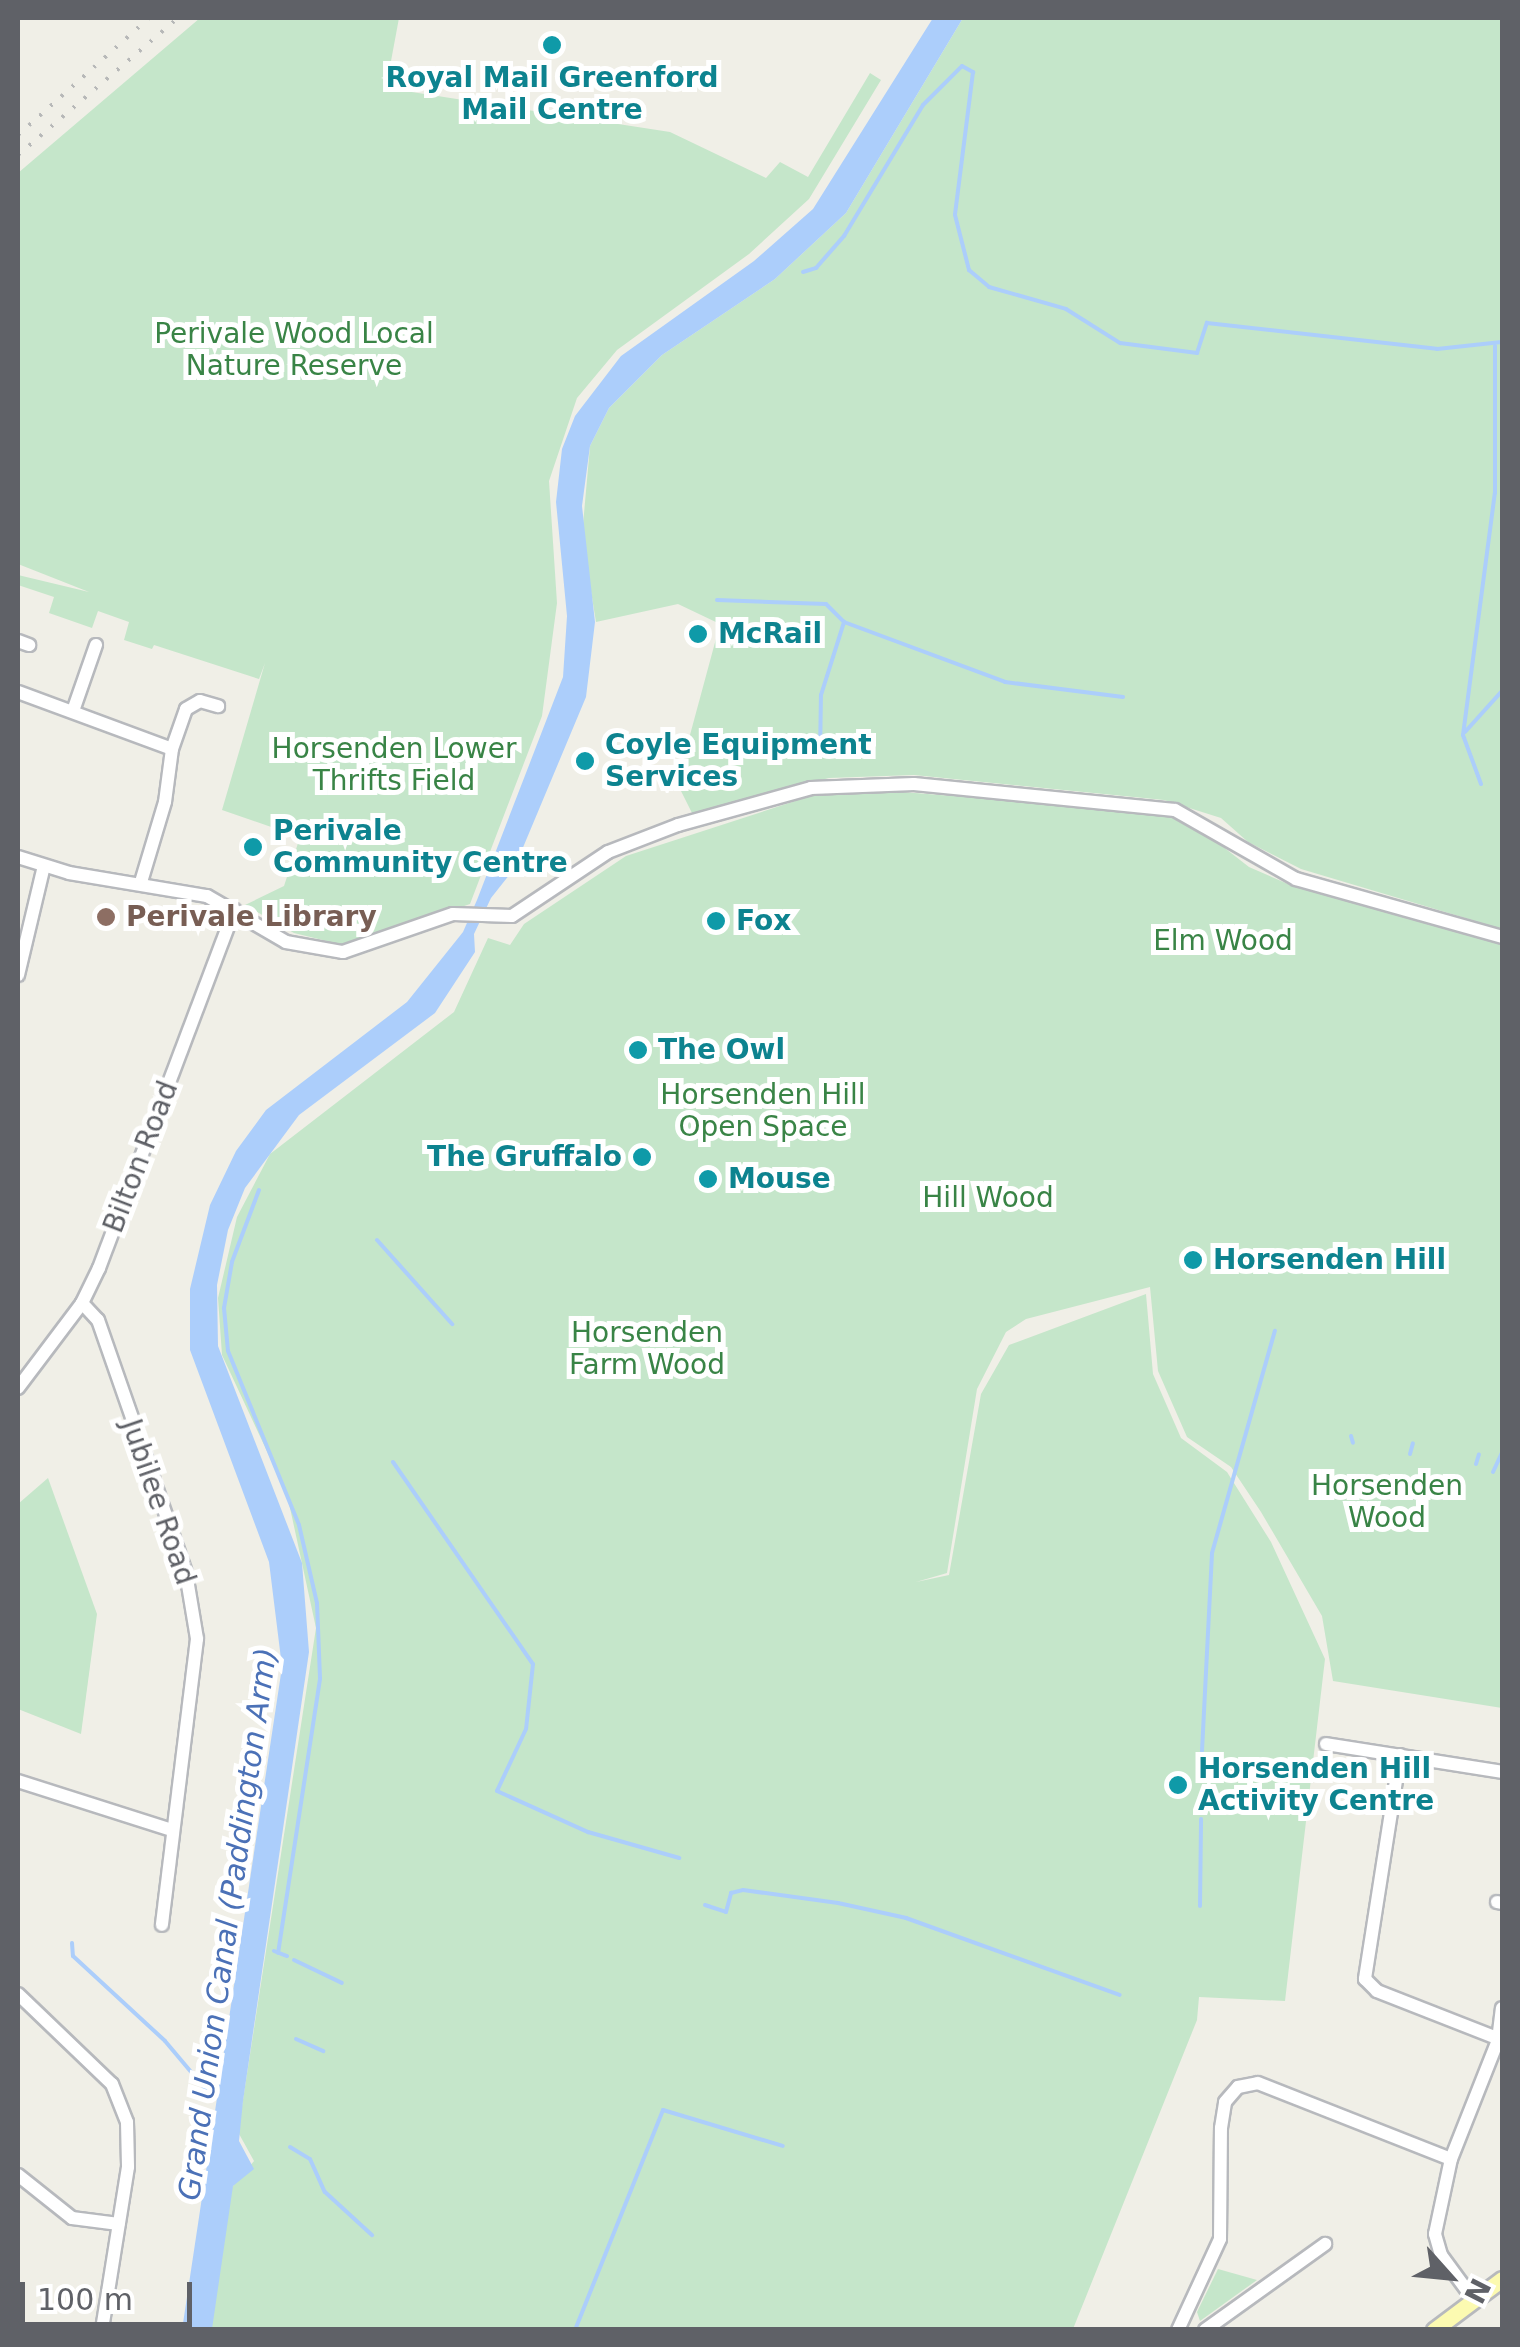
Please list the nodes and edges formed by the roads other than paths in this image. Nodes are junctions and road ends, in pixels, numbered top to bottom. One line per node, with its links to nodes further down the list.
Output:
1 (96, 645): 4 (street)
2 (18, 692): 4 (street)
3 (218, 706): 5 (street)
4 (73, 711): 5 (street)
5 (172, 749): 8 (street)
6 (18, 858): 7 (street)
7 (44, 866): 8 (street); 11 (street)
8 (140, 882): 9 (street)
9 (234, 910): 10 (street); 12 (street, Bilton Road)
10 (1502, 937)
11 (18, 975)
12 (82, 1303): 13 (street, Bilton Road); 18 (street, Jubilee Road)
13 (18, 1388)
14 (1326, 1744): 15 (street)
15 (1400, 1755): 16 (street); 22 (street)
16 (1502, 1772)
17 (18, 1780): 18 (street)
18 (172, 1830): 19 (street, Jubilee Road)
19 (162, 1925)
20 (18, 1994): 25 (street)
21 (1502, 2008): 22 (street)
22 (1500, 2040): 23 (street)
23 (1451, 2159): 28 (street); 30 (street)
24 (18, 2174): 25 (street)
25 (119, 2224): 29 (street)
26 (1325, 2244): 31 (street)
27 (1502, 2279): 28 (main road)
28 (1474, 2300): 32 (main road)
29 (102, 2330)
30 (1178, 2330)
31 (1205, 2330)
32 (1434, 2330)

